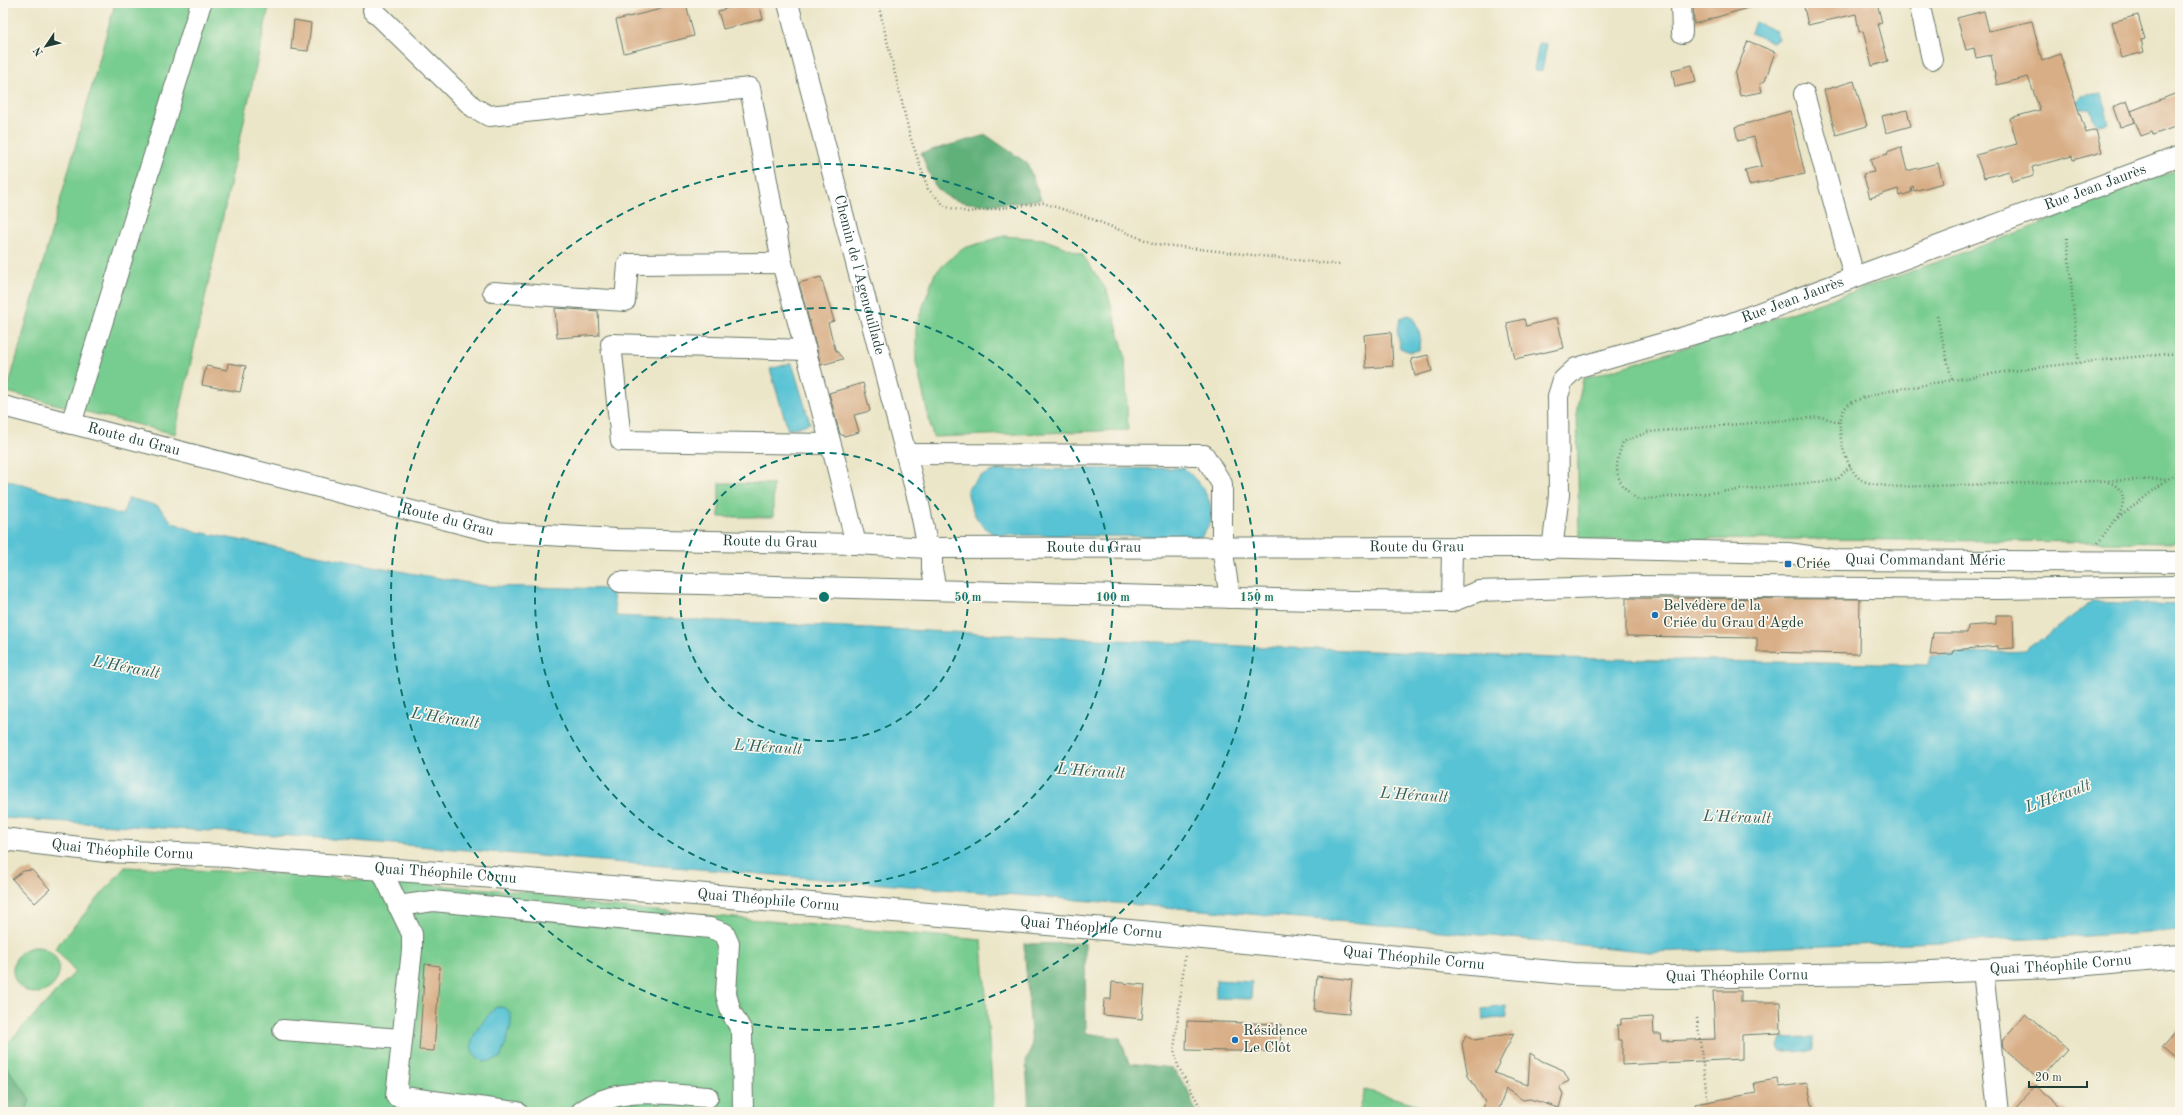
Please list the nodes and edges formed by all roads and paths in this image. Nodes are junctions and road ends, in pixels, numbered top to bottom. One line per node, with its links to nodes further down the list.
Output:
1 (201, 3): 23 (street)
2 (788, 3): 25 (street, Chemin de l'Agenouillade)
3 (878, 3): 13 (path)
4 (1681, 3): 7 (street)
5 (1919, 3): 8 (street)
6 (373, 10): 12 (street)
7 (1682, 34)
8 (1932, 59)
9 (1804, 94): 14 (street)
10 (2180, 156): 14 (street, Rue Jean Jaurès)
11 (2067, 238): 19 (path)
12 (782, 263): 15 (street); 17 (street)
13 (1341, 265)
14 (1854, 276): 35 (street, Rue Jean Jaurès)
15 (493, 292)
16 (1937, 316): 20 (path)
17 (806, 350): 24 (street); 24 (street)
18 (2180, 353): 19 (path)
19 (2078, 361): 20 (path)
20 (1952, 380): 22 (path)
21 (3, 406): 23 (street, Route du Grau)
22 (1839, 422): 26 (path); 26 (path)
23 (71, 424): 31 (street, Route du Grau)
24 (829, 444): 31 (street)
25 (906, 454): 32 (street); 33 (street, Chemin de l'Agenouillade)
26 (1850, 466): 29 (path)
27 (2180, 470): 28 (path)
28 (2168, 479): 29 (path); 30 (path)
29 (2106, 481): 30 (path)
30 (2118, 519): 36 (path)
31 (856, 544): 33 (street, Route du Grau)
32 (1222, 547): 33 (street, Route du Grau); 34 (street, Route du Grau); 41 (street)
33 (928, 548): 40 (street, Chemin de l'Agenouillade)
34 (1452, 548): 35 (street, Route du Grau); 42 (street)
35 (1552, 549): 36 (street, Quai Commandant Méric)
36 (2094, 562): 37 (street, Quai Commandant Méric)
37 (2180, 562)
38 (620, 582): 40 (street)
39 (2180, 586): 42 (street)
40 (936, 590): 41 (street)
41 (1230, 598): 42 (street)
42 (1451, 602)
43 (3, 839): 44 (main road, Quai Théophile Cornu)
44 (381, 869): 45 (street); 46 (main road, Quai Théophile Cornu)
45 (398, 906): 51 (street); 56 (street)
46 (1188, 937): 48 (main road, Quai Théophile Cornu); 57 (path)
47 (2180, 956): 48 (main road, Quai Théophile Cornu)
48 (1983, 970): 59 (street)
49 (1697, 1018): 58 (path)
50 (284, 1030): 51 (street)
51 (401, 1039): 53 (street)
52 (708, 1097): 55 (street)
53 (396, 1104): 54 (street)
54 (517, 1112)
55 (581, 1112)
56 (742, 1112)
57 (1203, 1112)
58 (1709, 1112)
59 (1998, 1112)

